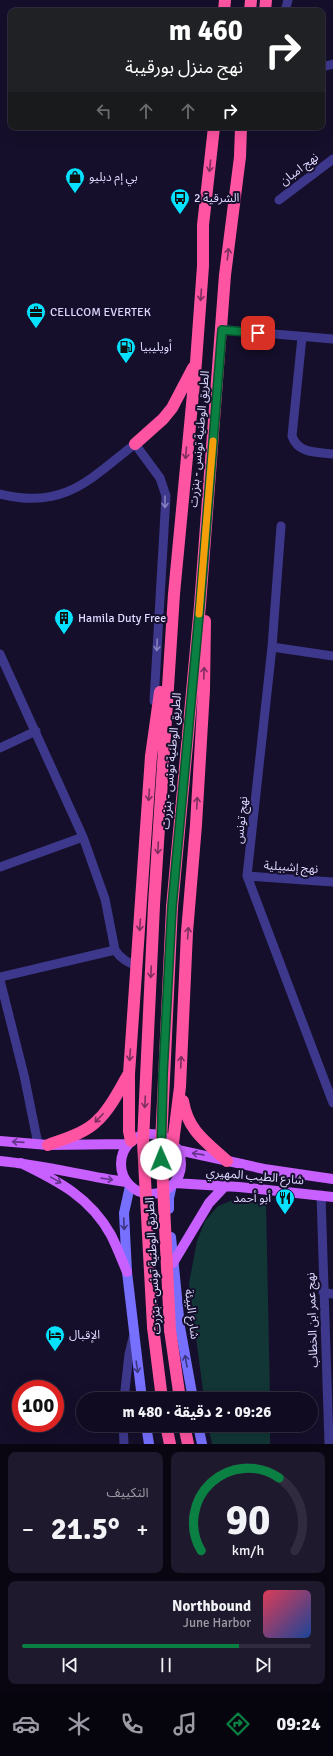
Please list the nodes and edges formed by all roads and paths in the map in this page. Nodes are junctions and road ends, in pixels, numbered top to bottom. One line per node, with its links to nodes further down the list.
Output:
1 (214, 130): 10 (highway, الطريق الوطنية تونس - بنزرت, one-way to 10)
2 (241, 130): 4 (highway, الطريق الوطنية تونس - بنزرت)
3 (247, 130): 4 (highway)
4 (240, 157): 7 (highway, الطريق الوطنية تونس - بنزرت, one-way to 4)
5 (333, 159): 6 (street, نهج امبان)
6 (279, 200)
7 (225, 330): 8 (street); 15 (highway, الطريق الوطنية تونس - بنزرت)
8 (302, 337): 9 (street); 12 (street)
9 (333, 340)
10 (196, 362): 11 (highway); 16 (highway, الطريق الوطنية تونس - بنزرت, one-way to 16)
11 (135, 444): 13 (street); 22 (street, one-way to 22)
12 (333, 454)
13 (0, 494)
14 (281, 526): 17 (street, نهج تونس)
15 (202, 573): 31 (highway, one-way to 15); 54 (highway, الطريق الوطنية تونس - بنزرت, bridge)
16 (174, 594): 22 (highway); 53 (highway, الطريق الوطنية تونس - بنزرت, one-way to 53, bridge)
17 (272, 647): 19 (street); 25 (street, نهج تونس)
18 (0, 654): 20 (street)
19 (333, 656)
20 (36, 731): 21 (street); 23 (street)
21 (0, 748)
22 (151, 756): 28 (highway, one-way to 28)
23 (82, 838): 24 (street); 27 (street)
24 (0, 866)
25 (247, 876): 26 (street, نهج إشبيلية); 32 (street, نهج تونس)
26 (333, 882)
27 (115, 950): 28 (street); 29 (street)
28 (137, 966): 30 (highway, one-way to 30)
29 (0, 979): 35 (street)
30 (129, 1074): 34 (highway); 35 (highway, one-way to 35)
31 (180, 1087): 36 (highway); 38 (highway)
32 (333, 1103)
33 (0, 1141): 35 (main road, one-way to 33)
34 (129, 1143): 35 (main road); 36 (main road); 41 (main road)
35 (43, 1144)
36 (175, 1146): 38 (main road, شارع الطيب المهيري, one-way to 36); 42 (main road)
37 (0, 1161): 39 (main road)
38 (227, 1161): 40 (main road, شارع الطيب المهيري)
39 (21, 1163): 41 (main road, one-way to 41); 47 (main road, one-way to 47)
40 (333, 1179)
41 (128, 1184): 42 (main road); 47 (main road, one-way to 47)
42 (173, 1184): 43 (main road, شارع الطيب المهيري); 46 (main road, شارع البيئة)
43 (226, 1186): 44 (main road, شارع الطيب المهيري); 46 (main road)
44 (321, 1195): 45 (main road, شارع الطيب المهيري); 48 (street, نهج عمر ابن الخطاب)
45 (333, 1197)
46 (173, 1263): 55 (main road, شارع البيئة, one-way to 46)
47 (127, 1272): 50 (main road)
48 (323, 1292): 49 (street); 66 (street, نهج عمر ابن الخطاب)
49 (333, 1294)
50 (134, 1338): 51 (street); 52 (main road, one-way to 52)
51 (125, 1392)
52 (141, 1392)
53 (161, 1392)
54 (179, 1392)
55 (192, 1392)
56 (123, 1432): 61 (street)
57 (147, 1432): 62 (main road)
58 (167, 1432): 63 (highway)
59 (185, 1432): 64 (highway)
60 (199, 1432): 65 (main road)
61 (124, 1444)
62 (149, 1444)
63 (170, 1444)
64 (188, 1444)
65 (202, 1444)
66 (329, 1444)

